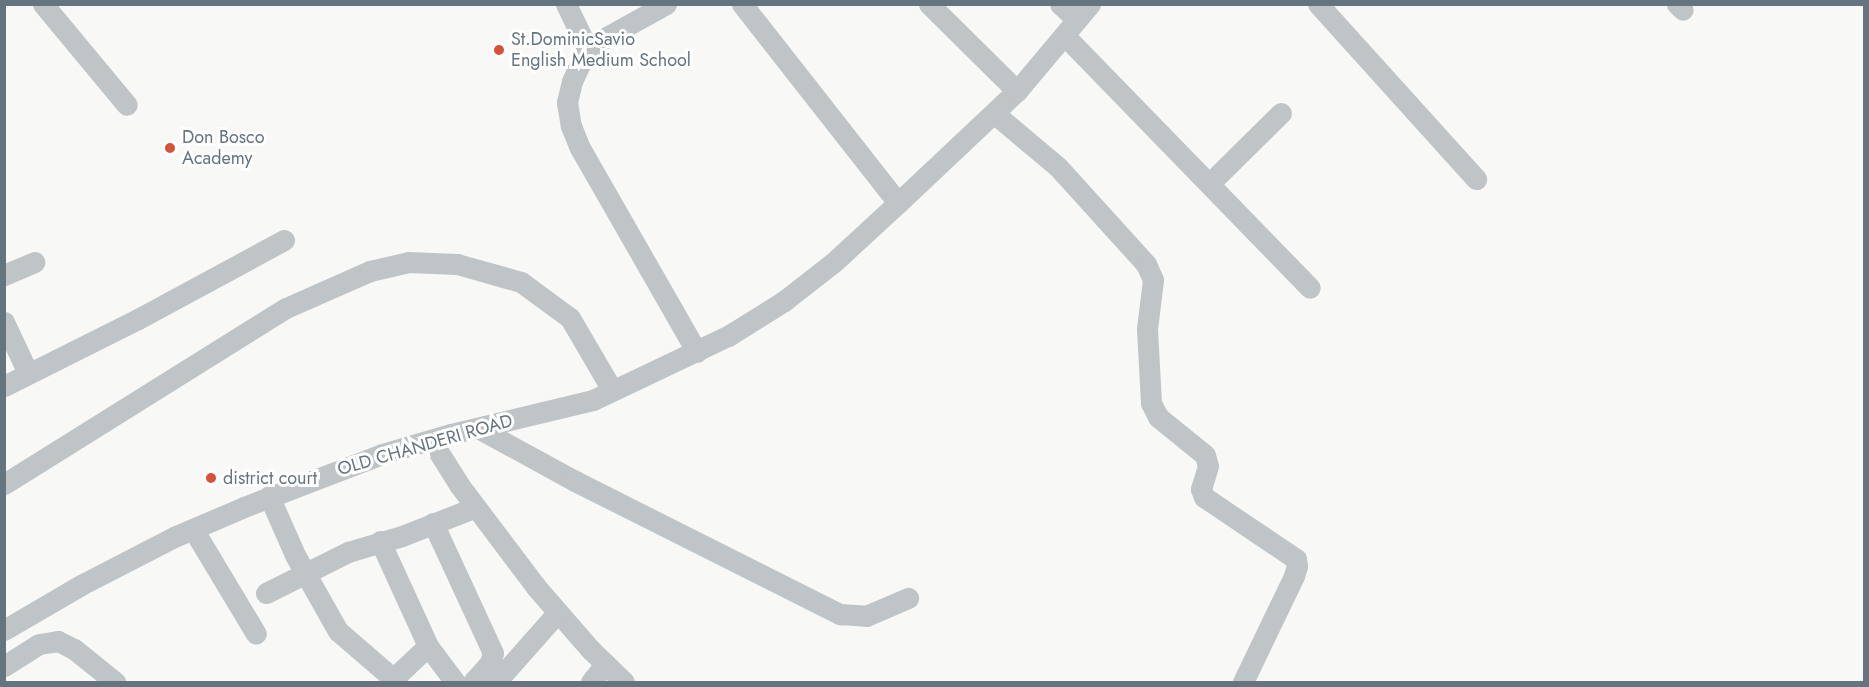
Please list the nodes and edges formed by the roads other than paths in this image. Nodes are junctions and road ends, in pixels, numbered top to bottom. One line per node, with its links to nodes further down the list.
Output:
1 (43, 4): 11 (street)
2 (566, 4): 9 (street)
3 (742, 4): 16 (street)
4 (928, 4): 10 (street)
5 (1060, 4): 8 (street)
6 (1318, 4): 14 (street)
7 (661, 6): 9 (street)
8 (1077, 20): 10 (street, OLD CHANDERI ROAD); 15 (street)
9 (589, 52): 22 (street)
10 (1017, 92): 13 (street, OLD CHANDERI ROAD)
11 (126, 105)
12 (1281, 113): 15 (street)
13 (995, 114): 16 (street, OLD CHANDERI ROAD); 50 (street)
14 (1476, 179)
15 (1209, 184): 20 (street)
16 (898, 203): 22 (street, OLD CHANDERI ROAD)
17 (285, 240): 23 (street)
18 (33, 262): 19 (street)
19 (5, 272)
20 (1310, 288)
21 (4, 321): 23 (street)
22 (697, 352): 25 (street, OLD CHANDERI ROAD)
23 (28, 374): 24 (street)
24 (4, 386)
25 (602, 395): 26 (street, OLD CHANDERI ROAD); 28 (street)
26 (478, 428): 27 (street, OLD CHANDERI ROAD); 36 (street)
27 (431, 440): 29 (street, OLD CHANDERI ROAD); 30 (street)
28 (4, 484)
29 (269, 496): 32 (street, OLD CHANDERI ROAD); 34 (street)
30 (476, 507): 31 (street); 37 (street)
31 (433, 523): 33 (street); 46 (street)
32 (194, 529): 38 (street, OLD CHANDERI ROAD); 39 (street)
33 (380, 541): 34 (street); 40 (street)
34 (305, 574): 35 (street); 43 (street)
35 (266, 593)
36 (908, 598)
37 (557, 612): 41 (street); 47 (street)
38 (4, 630)
39 (256, 634)
40 (428, 646): 43 (street); 45 (street)
41 (604, 664): 48 (street); 49 (street)
42 (4, 666): 44 (street)
43 (395, 680)
44 (115, 682)
45 (455, 682)
46 (473, 682)
47 (496, 682)
48 (591, 682)
49 (624, 682)
50 (1243, 682)

